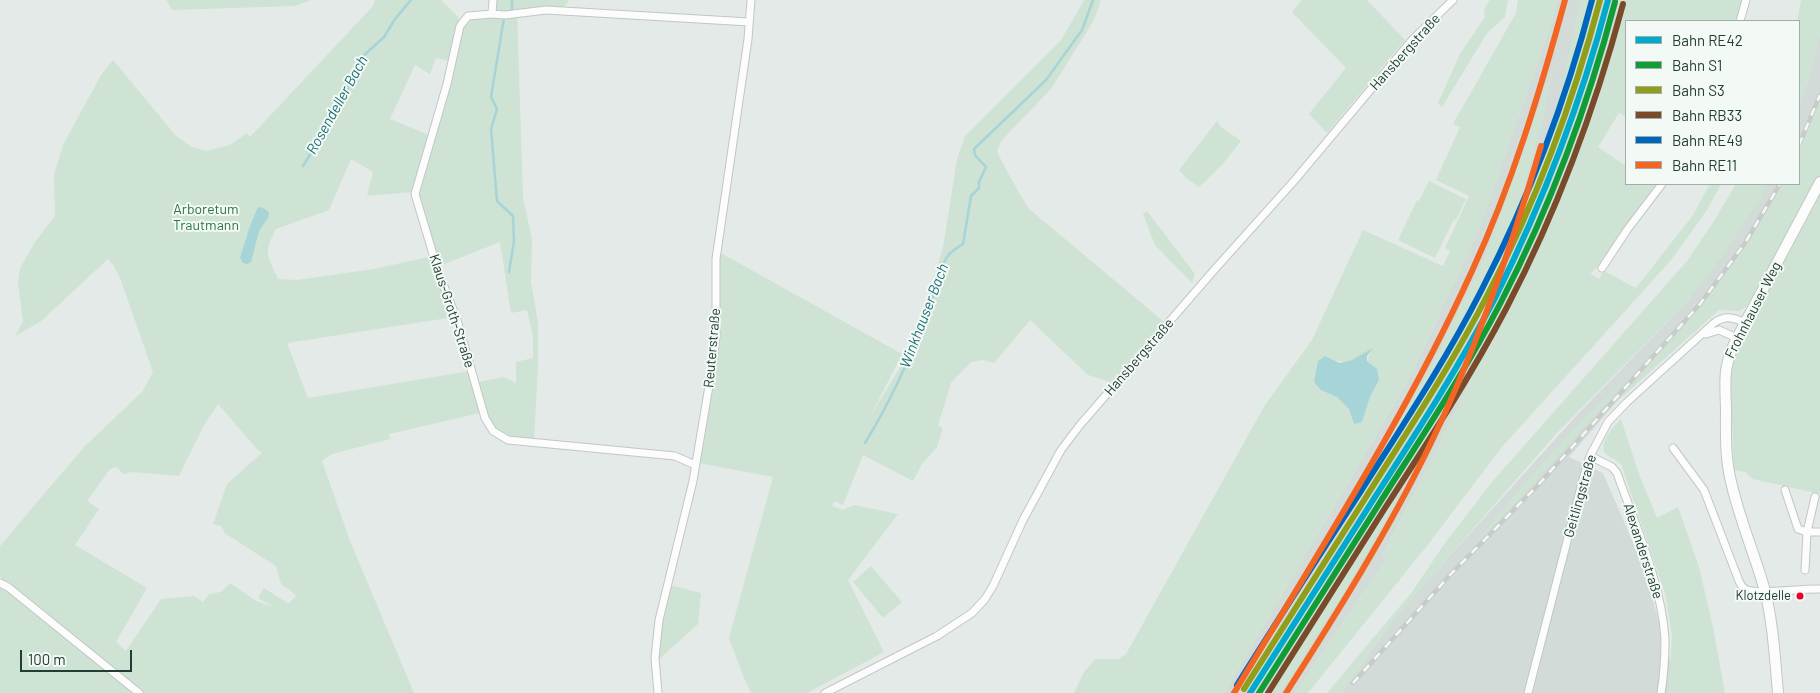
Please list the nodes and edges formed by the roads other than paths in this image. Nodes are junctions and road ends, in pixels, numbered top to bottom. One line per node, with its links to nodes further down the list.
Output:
1 (493, 0): 5 (street)
2 (751, 0): 7 (street, Reuterstraße)
3 (1453, 0): 27 (street, Hansbergstraße)
4 (1746, 0): 6 (street)
5 (492, 14): 7 (street, Klaus-Groth-Straße); 16 (street, Klaus-Groth-Straße)
6 (1740, 20)
7 (749, 22): 16 (street, Reuterstraße)
8 (1820, 182): 11 (main road, Frohnhauser Weg)
9 (1661, 185): 10 (street)
10 (1602, 268)
11 (1745, 323): 12 (street, Geitlingstraße); 13 (main road, Frohnhauser Weg)
12 (1699, 337): 13 (street, Geitlingstraße); 15 (street, Geitlingstraße)
13 (1736, 338): 24 (main road, Frohnhauser Weg)
14 (1673, 448): 24 (street)
15 (1590, 456): 28 (street, Geitlingstraße); 29 (street, Alexanderstraße)
16 (694, 464): 26 (street, Reuterstraße)
17 (1785, 490): 19 (street)
18 (1815, 497): 19 (street)
19 (1807, 532): 20 (street); 21 (street)
20 (1820, 532)
21 (1805, 570)
22 (0, 583): 25 (street)
23 (1820, 589): 24 (street)
24 (1765, 592): 30 (main road, Frohnhauser Weg)
25 (139, 693)
26 (658, 693)
27 (825, 693)
28 (1528, 693)
29 (1661, 693)
30 (1778, 693)

